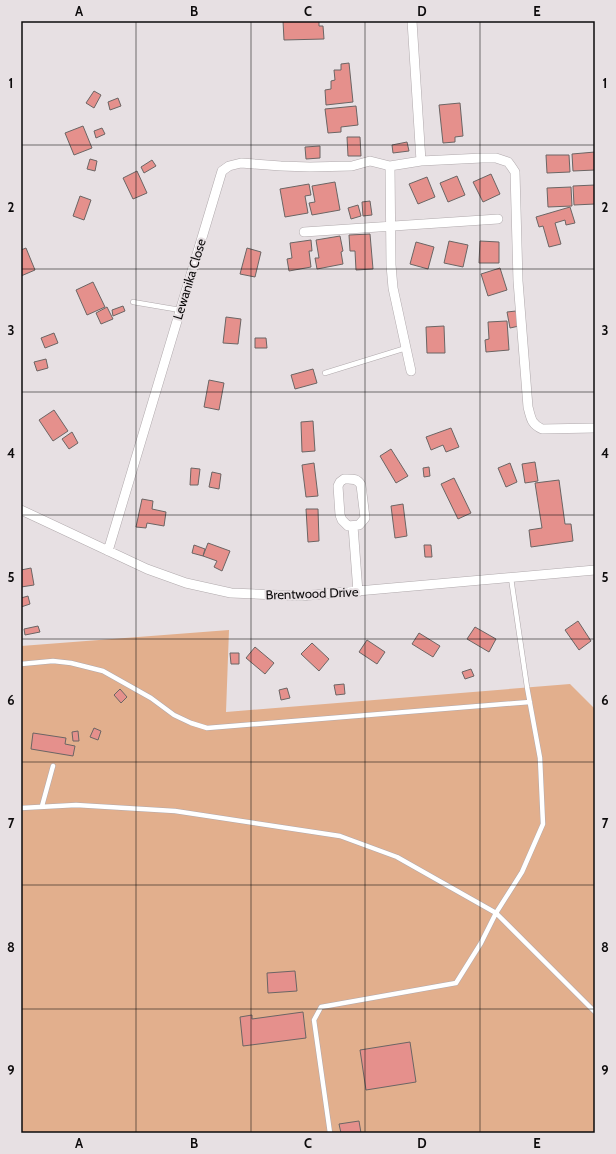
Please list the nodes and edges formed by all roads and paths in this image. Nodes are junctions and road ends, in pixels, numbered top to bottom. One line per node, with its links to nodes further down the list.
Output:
1 (412, 21): 2 (street)
2 (422, 161): 3 (street); 12 (street)
3 (390, 166): 5 (street); 8 (street, Lewanika Close)
4 (498, 218): 5 (street)
5 (391, 225): 6 (street); 9 (street)
6 (304, 232)
7 (133, 302): 8 (lane)
8 (180, 310): 15 (street, Lewanika Close)
9 (406, 348): 10 (street); 11 (lane)
10 (411, 370)
11 (325, 373)
12 (595, 428)
13 (21, 510): 15 (street, Brentwood Drive)
14 (353, 526): 14 (street); 18 (street)
15 (108, 552): 18 (street, Brentwood Drive)
16 (595, 570): 17 (street, Brentwood Drive)
17 (511, 578): 18 (street, Brentwood Drive); 20 (lane)
18 (358, 592)
19 (21, 664): 20 (lane)
20 (530, 702): 24 (lane)
21 (53, 766): 22 (lane)
22 (42, 806): 23 (lane); 24 (lane)
23 (21, 808)
24 (496, 913): 25 (lane); 26 (lane)
25 (595, 1012)
26 (330, 1133)

